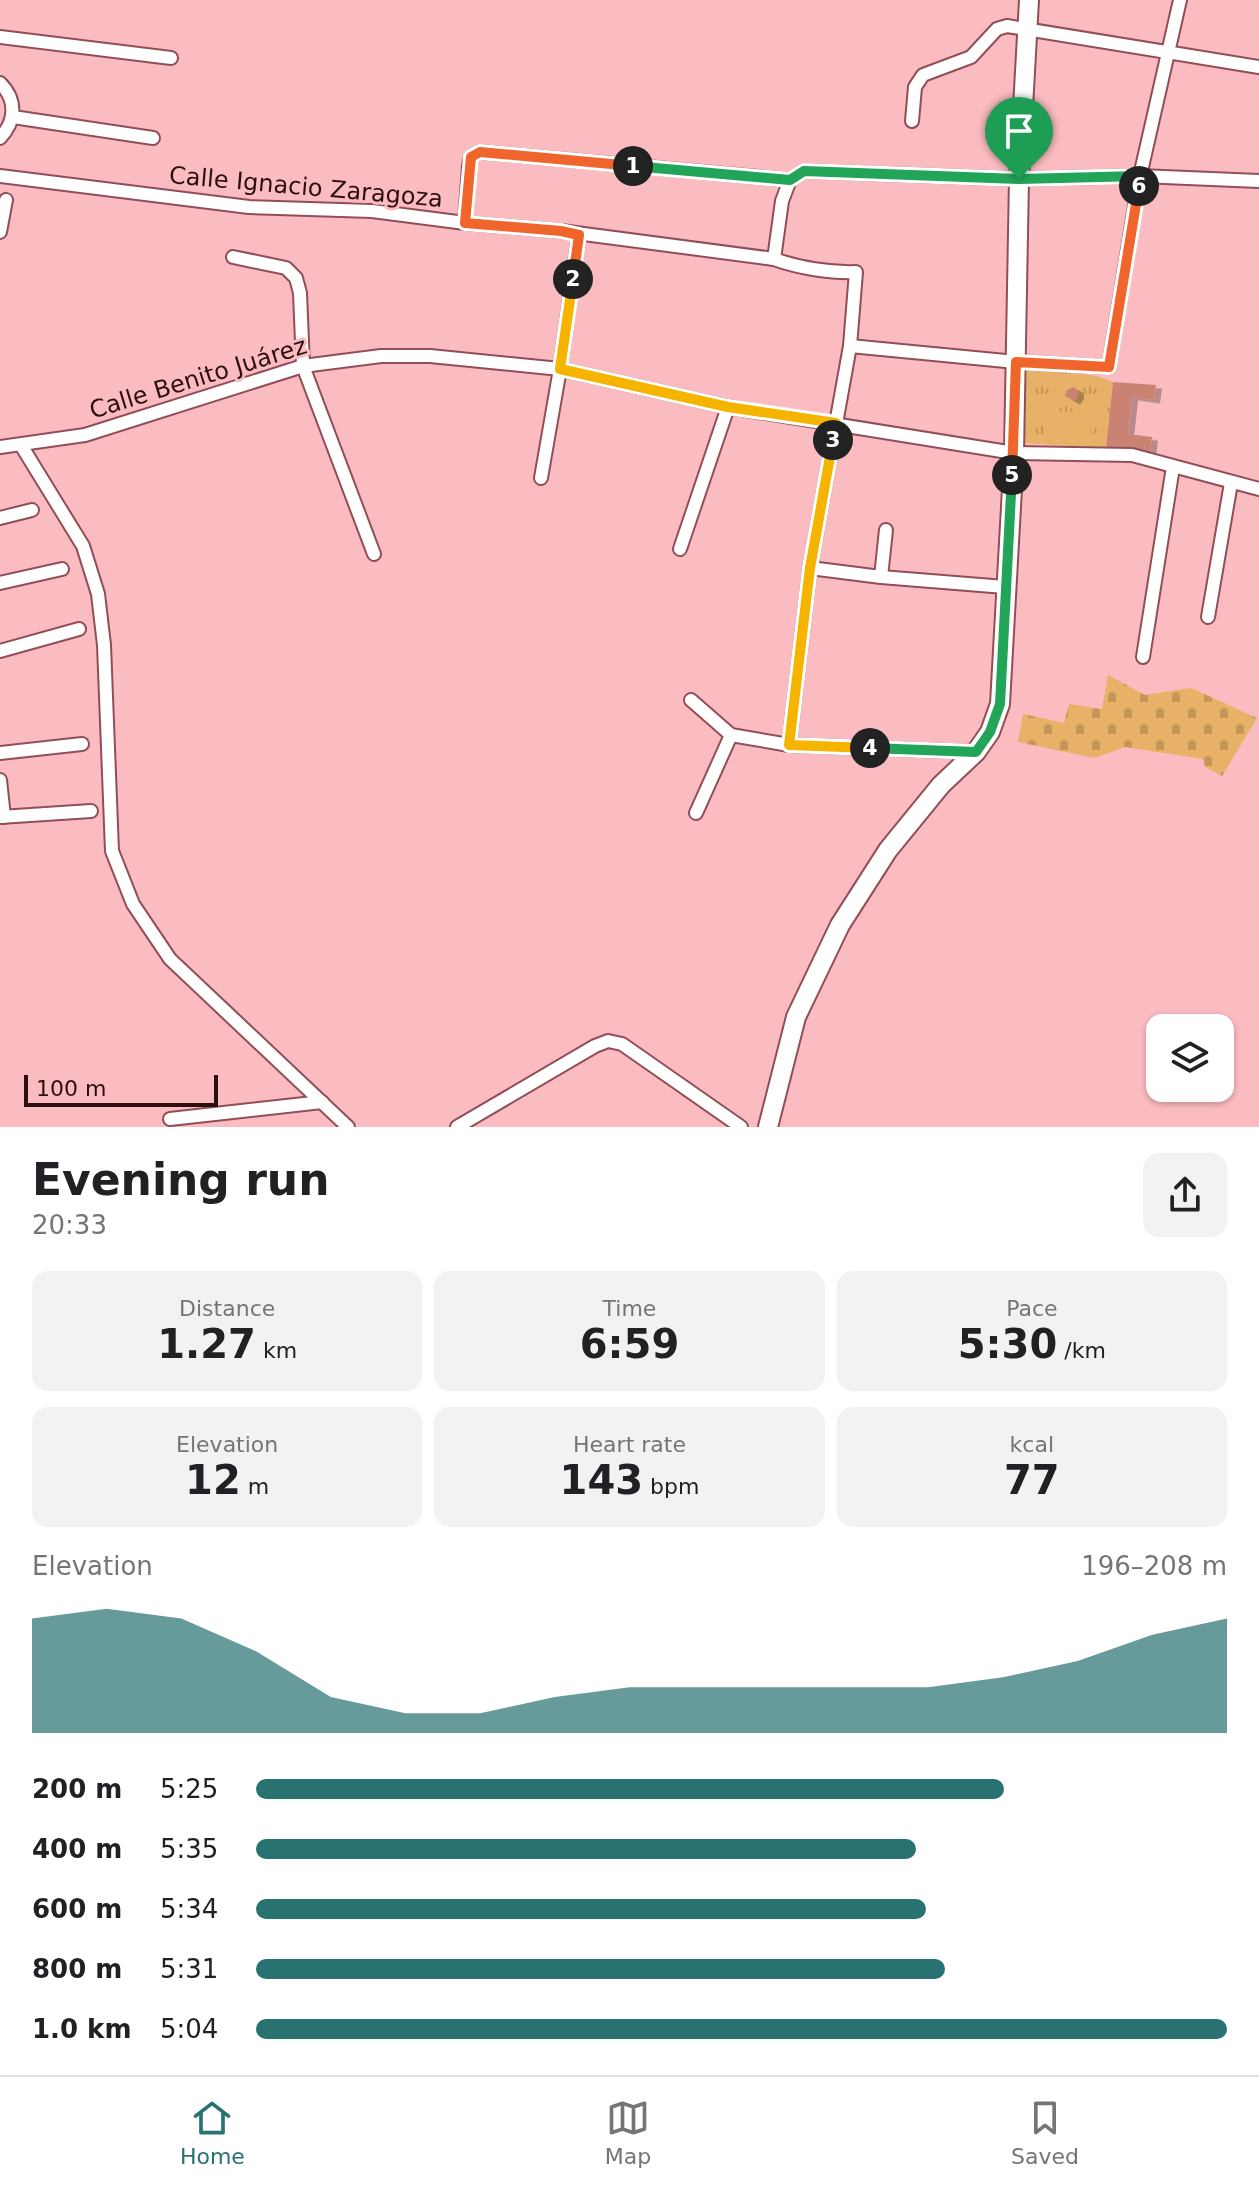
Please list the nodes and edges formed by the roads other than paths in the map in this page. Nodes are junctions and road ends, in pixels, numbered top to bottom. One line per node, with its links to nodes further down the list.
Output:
1 (1029, 0): 3 (street)
2 (1180, 0): 5 (street)
3 (1028, 30): 5 (street); 10 (street); 15 (street)
4 (0, 37): 6 (street)
5 (1170, 52): 7 (street); 14 (street)
6 (171, 58)
7 (1259, 67)
8 (0, 83): 9 (street)
9 (13, 117): 11 (street); 12 (street)
10 (912, 121)
11 (0, 138)
12 (153, 138)
13 (0, 176): 19 (street, Calle Ignacio Zaragoza)
14 (1140, 176): 15 (street); 17 (street); 25 (street)
15 (1019, 179): 16 (street); 25 (street)
16 (790, 180): 19 (street); 23 (street)
17 (1259, 181)
18 (6, 200): 20 (street)
19 (465, 223): 21 (street, Calle Ignacio Zaragoza)
20 (0, 232)
21 (579, 235): 23 (street, Calle Ignacio Zaragoza); 27 (street)
22 (233, 257): 26 (street)
23 (774, 259): 24 (street, Calle Ignacio Zaragoza)
24 (850, 346): 25 (street); 29 (street)
25 (1016, 362): 32 (street)
26 (303, 366): 27 (street, Calle Benito Juárez); 30 (street, Calle Benito Juárez); 41 (street)
27 (560, 369): 28 (street, Calle Benito Juárez); 34 (street)
28 (728, 407): 29 (street, Calle Benito Juárez); 40 (street)
29 (836, 423): 32 (street, Calle Benito Juárez); 42 (street)
30 (21, 445): 31 (street, Calle Benito Juárez); 61 (street)
31 (0, 447)
32 (1014, 453): 33 (street, Calle Benito Juárez); 46 (street)
33 (1173, 467): 35 (street, Calle Benito Juárez); 50 (street)
34 (541, 478)
35 (1231, 483): 36 (street, Calle Benito Juárez); 47 (street)
36 (1259, 489)
37 (32, 510): 38 (street)
38 (0, 518)
39 (886, 530): 44 (street)
40 (680, 549)
41 (374, 554)
42 (810, 568): 44 (street); 54 (street)
43 (62, 569): 45 (street)
44 (881, 577): 46 (street)
45 (0, 583)
46 (1005, 587): 55 (street)
47 (1208, 617)
48 (79, 629): 49 (street)
49 (0, 651)
50 (1143, 657)
51 (691, 700): 52 (street)
52 (731, 735): 54 (street); 59 (street)
53 (82, 744): 56 (street)
54 (789, 745): 55 (street)
55 (976, 752): 66 (street)
56 (0, 753)
57 (0, 780): 60 (street)
58 (91, 811): 60 (street)
59 (696, 813)
60 (2, 817)
61 (322, 1102): 62 (street); 63 (street)
62 (170, 1119)
63 (348, 1127)
64 (457, 1127): 65 (street)
65 (741, 1127)
66 (768, 1127)

